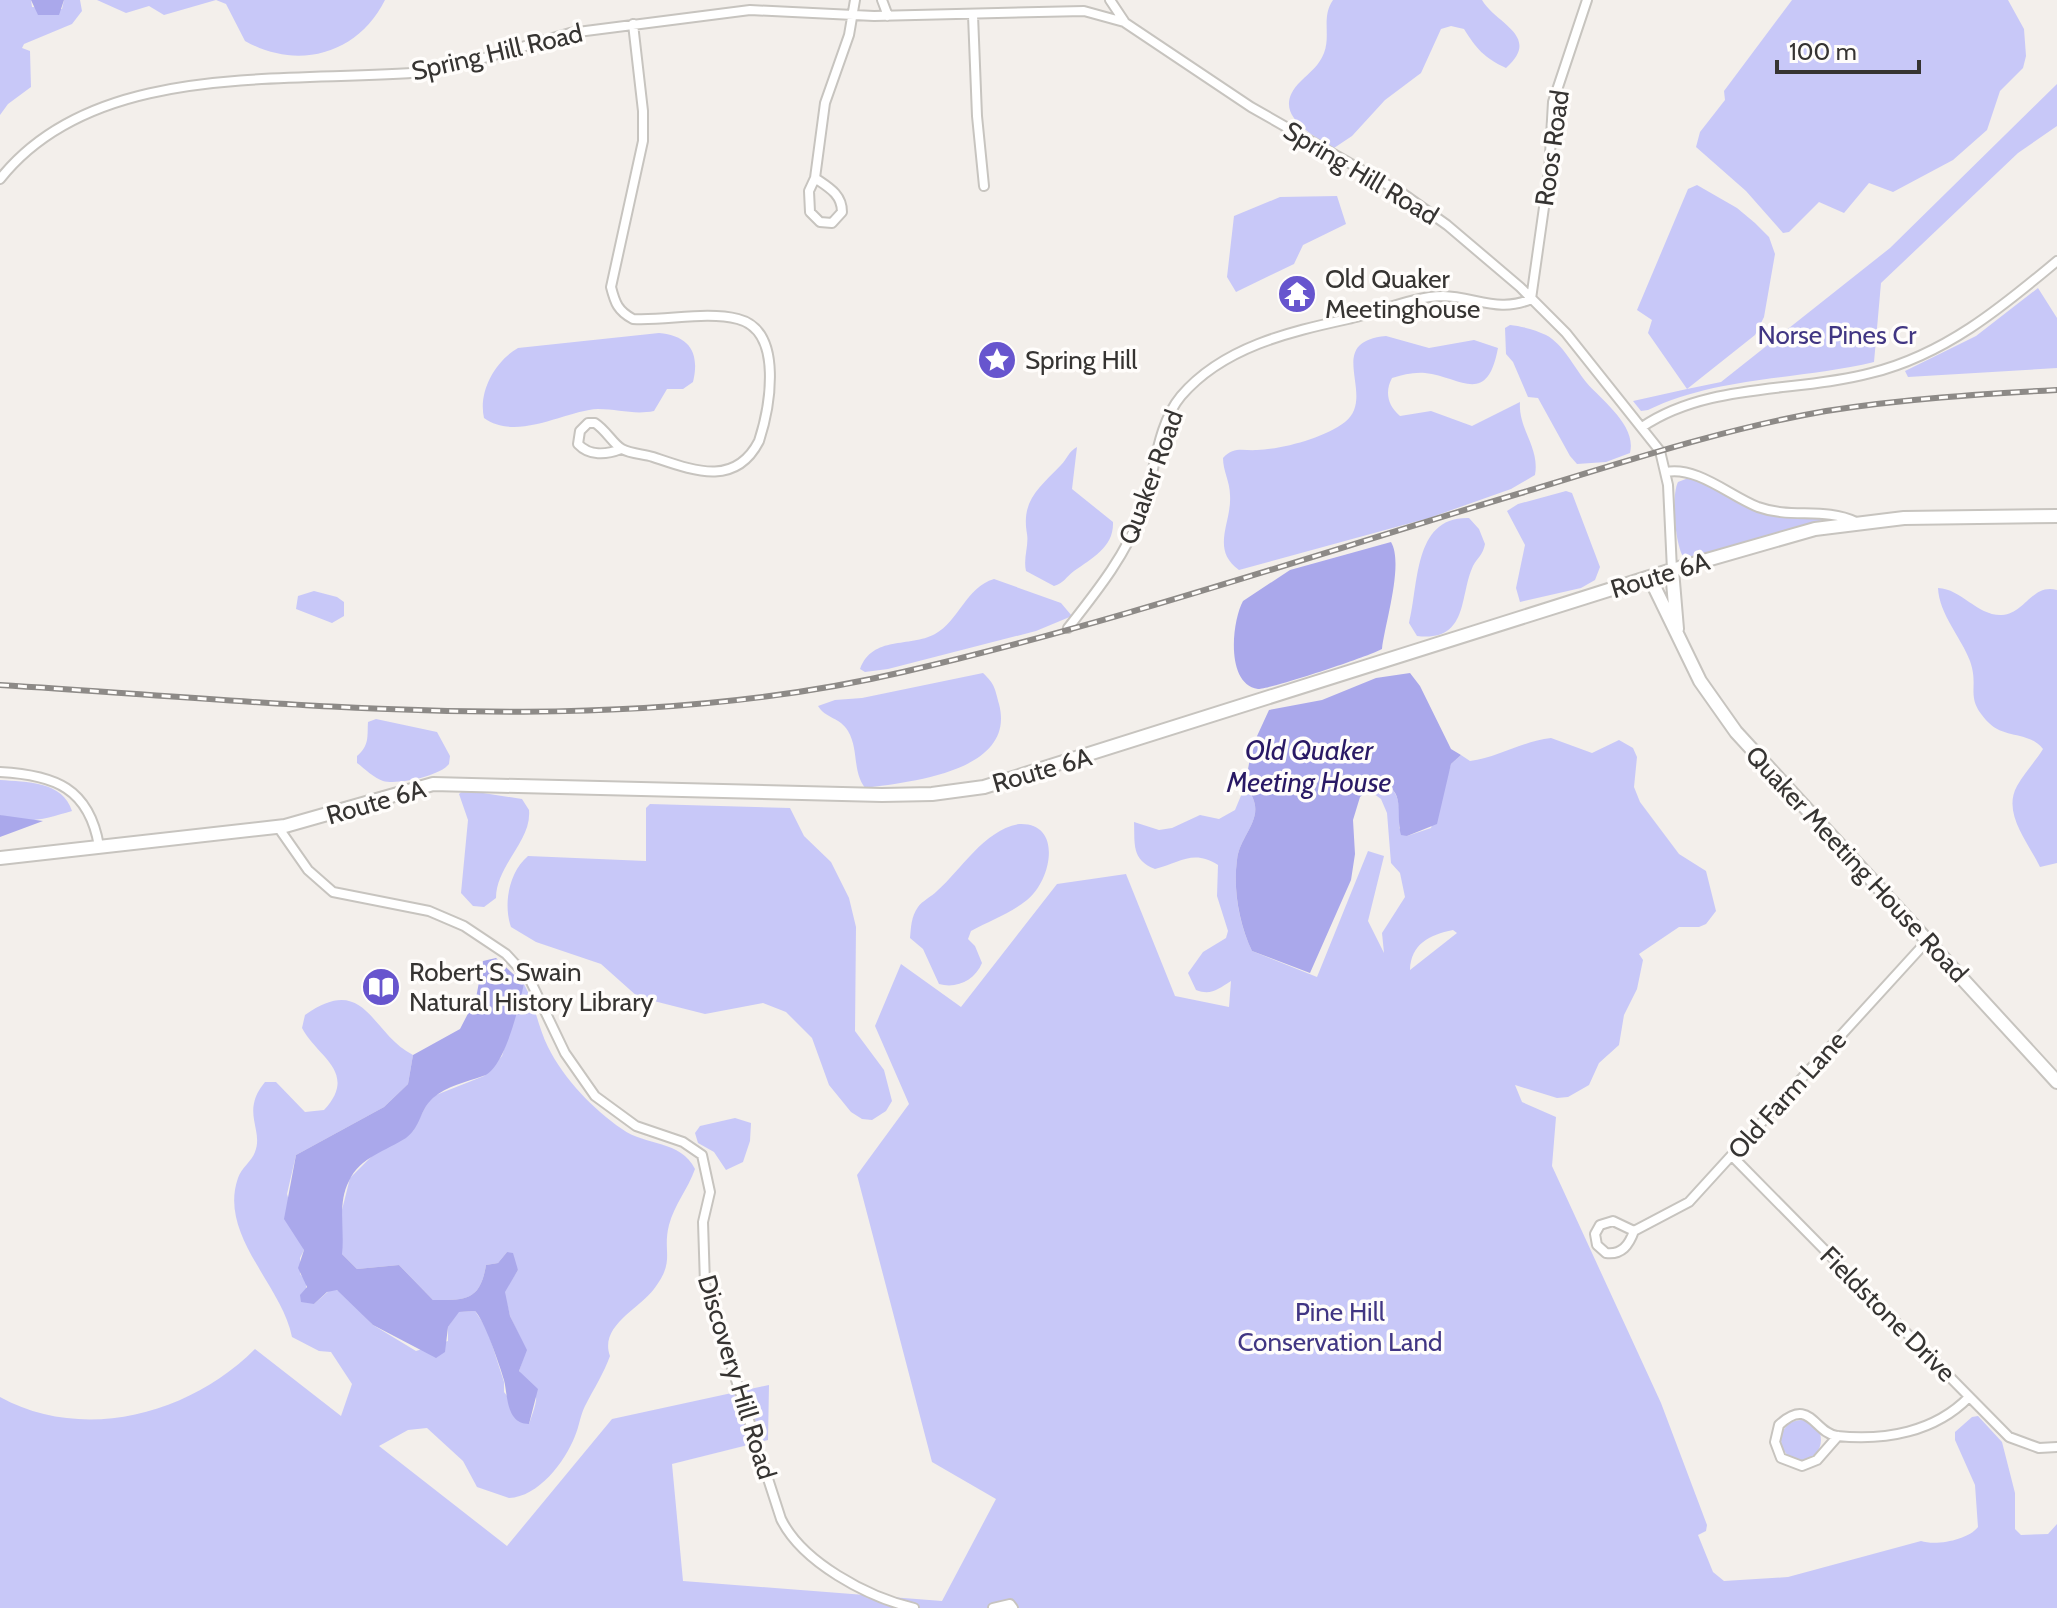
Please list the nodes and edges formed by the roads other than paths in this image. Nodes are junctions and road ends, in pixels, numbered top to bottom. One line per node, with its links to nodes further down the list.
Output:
1 (855, 0): 7 (street)
2 (882, 0): 9 (street)
3 (1087, 0): 6 (street)
4 (1110, 0): 10 (street)
5 (1587, 0): 16 (street, Roos Road)
6 (1077, 10): 8 (street, Spring Hill Road); 10 (street, Spring Hill Road)
7 (854, 15): 9 (street, Spring Hill Road); 11 (street, Spring Hill Road); 12 (street)
8 (973, 15): 9 (street, Spring Hill Road); 14 (street)
9 (888, 16)
10 (1124, 22): 16 (street, Spring Hill Road)
11 (633, 24): 13 (street, Spring Hill Road); 18 (street)
12 (815, 178): 12 (street)
13 (0, 179)
14 (984, 186)
15 (2057, 261): 17 (street)
16 (1531, 299): 17 (street, Spring Hill Road); 24 (street, Quaker Road)
17 (1642, 427): 19 (street, Spring Hill Road)
18 (621, 449): 18 (street)
19 (1666, 472): 21 (street); 22 (street, Spring Hill Road)
20 (2057, 516): 21 (main road, Route 6A)
21 (1856, 522): 22 (main road, Route 6A)
22 (1672, 570): 23 (main road, Route 6A); 25 (main road, Quaker Meeting House Road)
23 (1650, 578): 25 (main road, Quaker Meeting House Road); 27 (main road, Route 6A)
24 (1068, 628)
25 (1678, 632): 30 (main road, Quaker Meeting House Road)
26 (0, 772): 28 (street)
27 (278, 827): 28 (main road, Route 6A); 37 (street, Discovery Hill Road)
28 (99, 846): 29 (main road, Route 6A)
29 (0, 858)
30 (1927, 941): 31 (main road, Quaker Meeting House Road); 32 (street, Old Farm Lane)
31 (2057, 1082)
32 (1732, 1156): 33 (street, Old Farm Lane); 34 (street, Fieldstone Drive)
33 (1634, 1231): 33 (street)
34 (1969, 1397): 35 (street); 36 (street, Fieldstone Drive)
35 (1838, 1436): 35 (street)
36 (2057, 1447)
37 (914, 1608)
38 (993, 1608): 39 (street)
39 (1013, 1608)

